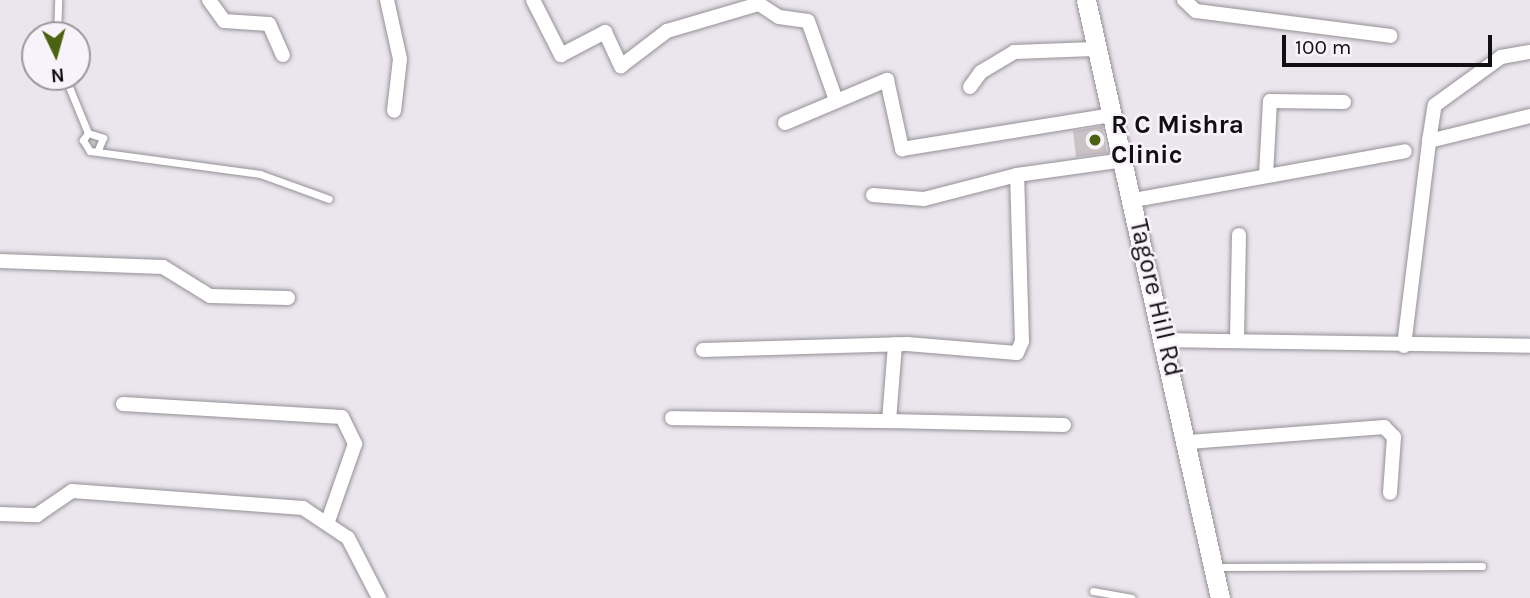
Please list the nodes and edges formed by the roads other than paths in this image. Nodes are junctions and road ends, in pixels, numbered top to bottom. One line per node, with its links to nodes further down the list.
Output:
1 (58, 0): 7 (lane)
2 (209, 0): 11 (street)
3 (387, 0): 16 (street)
4 (533, 0): 14 (street)
5 (1086, 0): 9 (main road, Tagore Hill Rd)
6 (1184, 0): 8 (street)
7 (57, 21)
8 (1390, 36)
9 (1094, 49): 12 (street); 17 (main road, Tagore Hill Rd)
10 (1530, 52): 21 (street)
11 (283, 55)
12 (970, 87)
13 (71, 91): 20 (lane)
14 (836, 100): 17 (street); 19 (street)
15 (1344, 102): 26 (street)
16 (394, 111)
17 (1111, 115): 24 (main road, Tagore Hill Rd)
18 (1530, 116): 21 (street)
19 (785, 123)
20 (88, 133): 22 (lane); 22 (lane)
21 (1429, 141): 36 (street)
22 (98, 150): 28 (lane)
23 (1405, 151): 26 (street)
24 (1124, 160): 25 (street); 29 (main road, Tagore Hill Rd)
25 (1017, 175): 27 (street); 35 (street)
26 (1266, 175): 29 (street)
27 (873, 195)
28 (329, 199)
29 (1134, 200): 34 (main road, Tagore Hill Rd)
30 (1239, 235): 33 (street)
31 (0, 261): 32 (street)
32 (288, 298)
33 (1237, 338): 34 (street); 36 (street)
34 (1163, 340): 43 (main road, Tagore Hill Rd)
35 (895, 344): 38 (street); 41 (street)
36 (1404, 346): 37 (street)
37 (1530, 346)
38 (703, 350)
39 (123, 404): 46 (street)
40 (672, 418): 41 (street)
41 (889, 422): 42 (street)
42 (1064, 425)
43 (1189, 442): 44 (street); 48 (main road, Tagore Hill Rd)
44 (1390, 493)
45 (0, 514): 46 (street)
46 (330, 523): 50 (street)
47 (1482, 566): 48 (lane)
48 (1215, 567): 52 (main road, Tagore Hill Rd)
49 (1093, 591): 51 (lane)
50 (379, 598)
51 (1130, 598)
52 (1220, 598)

